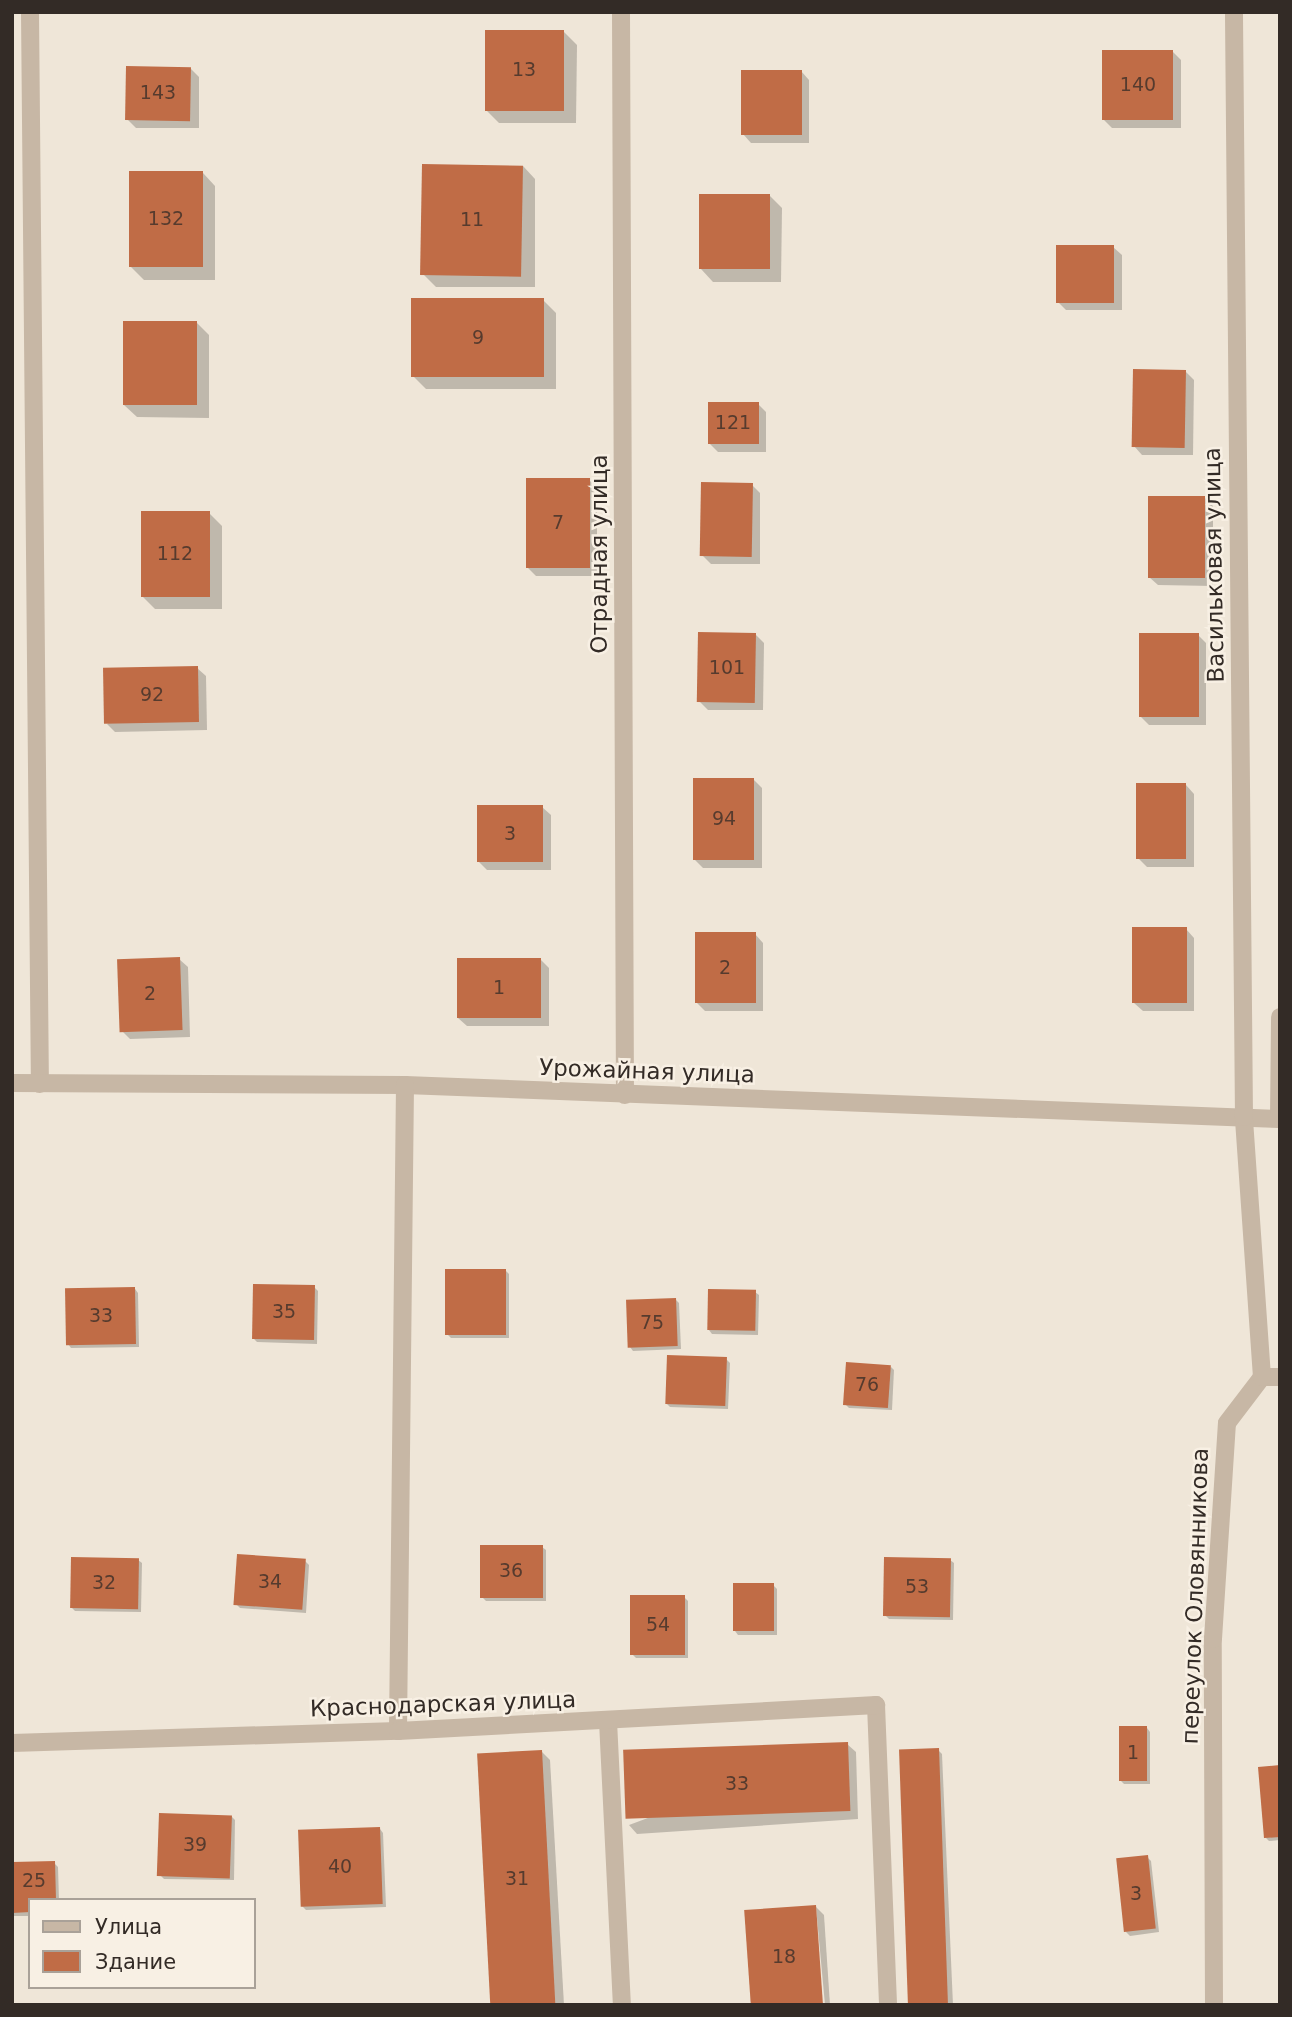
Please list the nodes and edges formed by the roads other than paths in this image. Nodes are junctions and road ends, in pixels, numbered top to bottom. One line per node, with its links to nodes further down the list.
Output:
1 (30, 12): 6 (street)
2 (621, 12): 8 (street, Отрадная улица)
3 (1234, 12): 9 (street, Васильковая улица)
4 (1280, 1017): 10 (street)
5 (12, 1083): 6 (street, Урожайная улица)
6 (40, 1084): 7 (street, Урожайная улица)
7 (405, 1085): 8 (street, Урожайная улица); 13 (street)
8 (625, 1095): 9 (street, Урожайная улица)
9 (1244, 1117): 10 (street, Урожайная улица); 11 (street, переулок Оловянникова)
10 (1279, 1119)
11 (1271, 1377): 17 (street, переулок Оловянникова)
12 (608, 1721): 13 (street, Краснодарская улица); 15 (street); 16 (street, Краснодарская улица)
13 (398, 1731): 14 (street, Краснодарская улица)
14 (12, 1743)
15 (622, 2005)
16 (888, 2005)
17 (1214, 2005)

